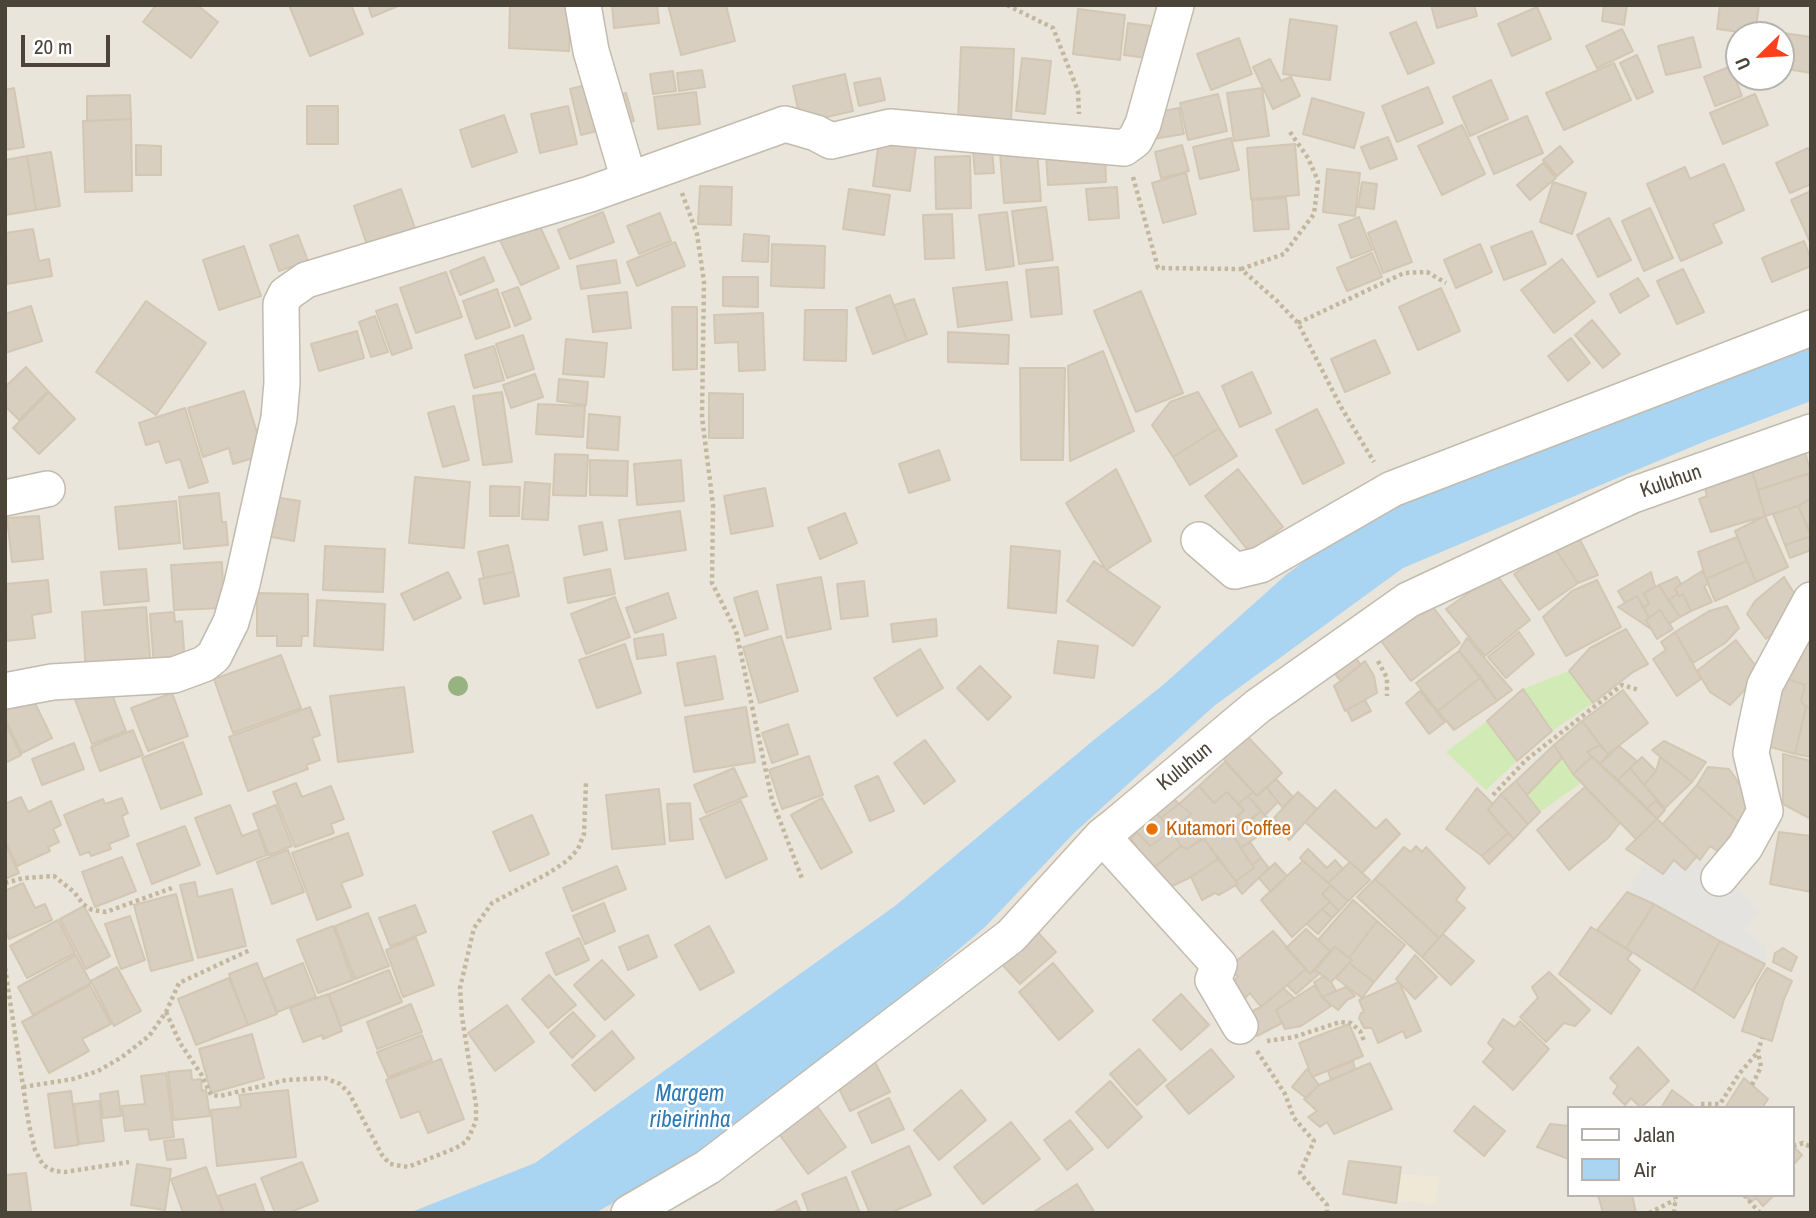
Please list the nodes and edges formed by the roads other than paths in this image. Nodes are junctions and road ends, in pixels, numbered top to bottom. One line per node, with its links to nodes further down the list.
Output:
1 (583, 5): 3 (street)
2 (1176, 5): 3 (street)
3 (629, 180): 10 (street)
4 (1811, 328): 8 (street)
5 (1811, 432): 11 (street, Kuluhun)
6 (47, 489): 7 (street)
7 (5, 498)
8 (1199, 540)
9 (1811, 600): 12 (street)
10 (5, 691)
11 (1102, 836): 13 (street); 14 (street, Kuluhun)
12 (1719, 878)
13 (1246, 1035)
14 (629, 1213)

